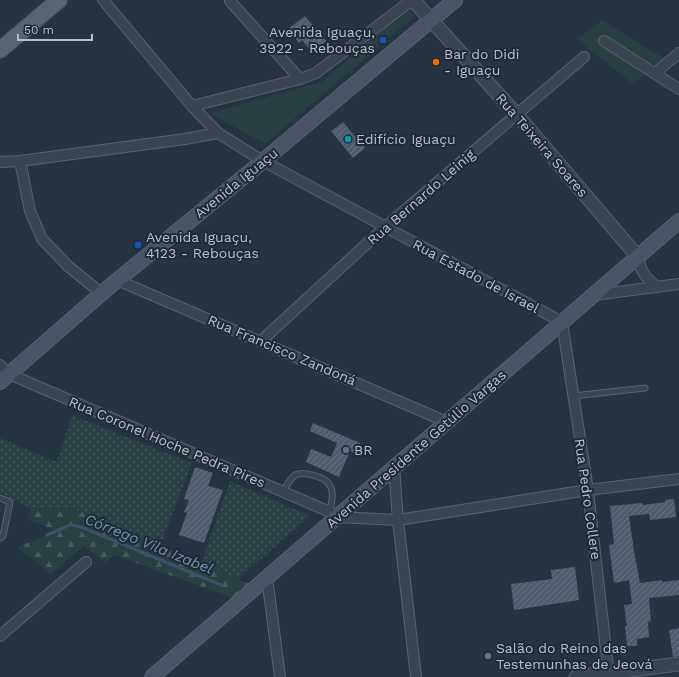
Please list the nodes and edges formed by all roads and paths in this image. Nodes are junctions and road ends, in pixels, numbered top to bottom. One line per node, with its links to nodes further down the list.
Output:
1 (59, 0): 8 (main road)
2 (103, 0): 14 (street, Rua Estado de Israel)
3 (413, 0): 6 (street, Rua Teixeira Soares); 12 (street)
4 (455, 0): 6 (main road, Avenida Iguaçu)
5 (230, 1): 12 (street)
6 (431, 20): 15 (street, Rua Teixeira Soares); 18 (main road, Avenida Iguaçu)
7 (604, 41): 11 (street)
8 (0, 50)
9 (679, 53): 11 (street)
10 (584, 57): 15 (street, Rua Bernardo Leinig)
11 (655, 73): 13 (street)
12 (300, 79): 14 (street)
13 (679, 89)
14 (192, 106): 16 (street, Rua Estado de Israel)
15 (517, 115): 21 (street, Rua Bernardo Leinig); 22 (street, Rua Teixeira Soares)
16 (218, 133): 17 (street); 18 (street, Rua Estado de Israel)
17 (20, 161): 19 (street); 26 (street)
18 (263, 161): 21 (street, Rua Estado de Israel); 23 (main road, Avenida Iguaçu)
19 (0, 162)
20 (679, 221): 22 (main road, Avenida Presidente Getúlio Vargas)
21 (385, 227): 28 (street, Rua Estado de Israel); 29 (street, Rua Bernardo Leinig)
22 (638, 257): 25 (street); 27 (main road, Avenida Presidente Getúlio Vargas)
23 (117, 280): 26 (main road, Avenida Iguaçu); 29 (street, Rua Francisco Zandoná)
24 (679, 284): 25 (street)
25 (656, 286): 27 (street)
26 (101, 293): 30 (main road, Avenida Iguaçu)
27 (593, 295): 28 (main road, Avenida Presidente Getúlio Vargas)
28 (562, 322): 32 (street, Rua Pedro Collere); 33 (main road, Avenida Presidente Getúlio Vargas)
29 (261, 341): 33 (street, Rua Francisco Zandoná)
30 (3, 374): 37 (street, Rua Coronel Hoche Pedra Pires)
31 (645, 388): 32 (lane)
32 (573, 396): 36 (street, Rua Pedro Collere)
33 (447, 422): 34 (main road, Avenida Presidente Getúlio Vargas)
34 (394, 467): 39 (main road, Avenida Presidente Getúlio Vargas); 40 (street)
35 (679, 479): 36 (street)
36 (588, 490): 40 (street); 46 (street, Rua Pedro Collere)
37 (283, 492): 39 (street, Rua Coronel Hoche Pedra Pires); 39 (lane)
38 (0, 498): 41 (lane)
39 (333, 514): 40 (street); 43 (main road, Avenida Presidente Getúlio Vargas)
40 (398, 520): 49 (street)
41 (0, 538)
42 (86, 562): 44 (street)
43 (267, 577): 47 (main road, Avenida Presidente Getúlio Vargas); 48 (street)
44 (0, 636)
45 (679, 664): 46 (street)
46 (609, 675): 50 (street)
47 (152, 677)
48 (280, 677)
49 (416, 677)
50 (576, 677)

